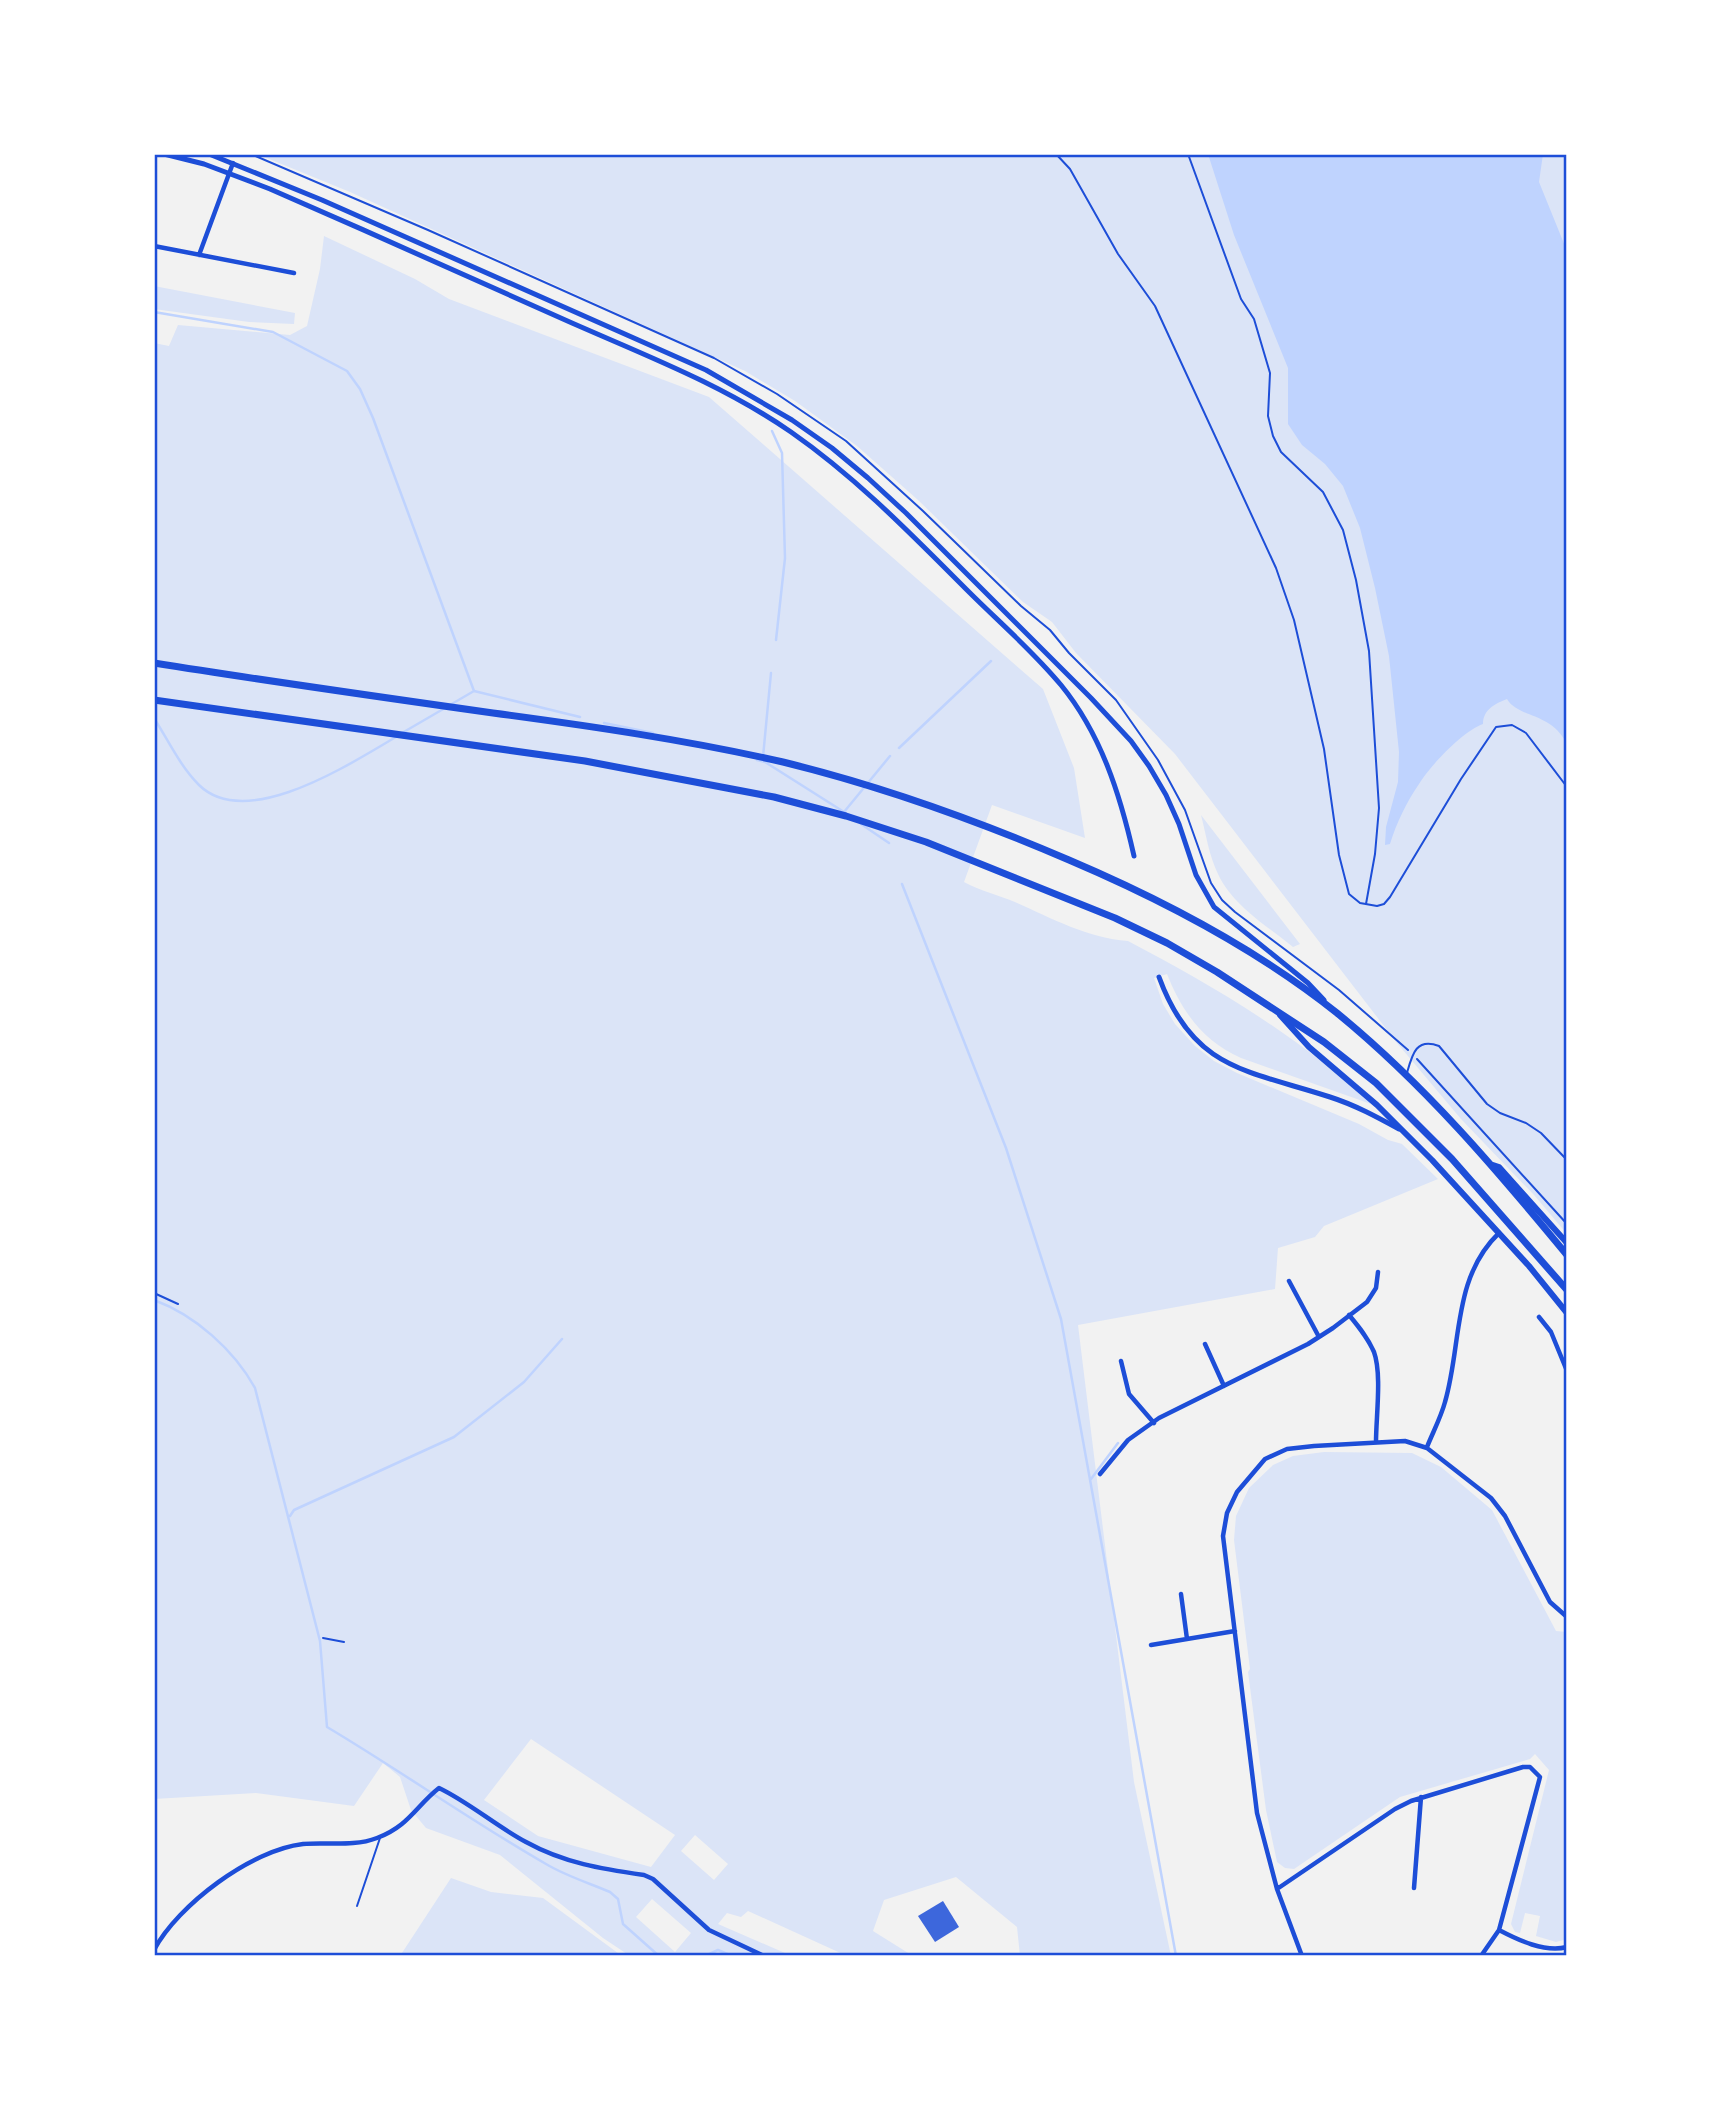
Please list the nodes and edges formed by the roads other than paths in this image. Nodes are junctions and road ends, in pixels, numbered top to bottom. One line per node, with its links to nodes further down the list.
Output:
1 (164, 154): 4 (street)
2 (209, 154): 3 (street)
3 (233, 163): 4 (street); 8 (street)
4 (230, 173): 6 (street); 9 (street)
5 (154, 246): 6 (street)
6 (199, 255): 7 (street)
7 (294, 273)
8 (602, 323): 9 (street); 15 (street)
9 (600, 335): 12 (street)
10 (154, 663): 15 (highway)
11 (154, 700): 14 (highway)
12 (1133, 856)
13 (1159, 977): 17 (street)
14 (1272, 1006): 17 (main road); 25 (highway)
15 (1336, 1012): 16 (highway)
16 (1407, 1074): 18 (lane); 19 (highway)
17 (1405, 1132): 20 (main road)
18 (1567, 1160)
19 (1493, 1165): 21 (main road); 22 (highway)
20 (1499, 1233): 26 (main road); 36 (street)
21 (1567, 1243)
22 (1567, 1255)
23 (1378, 1272): 27 (street)
24 (1290, 1281): 29 (street)
25 (1566, 1288)
26 (1567, 1313)
27 (1349, 1315): 29 (street); 35 (street)
28 (1539, 1317): 32 (street)
29 (1319, 1337): 33 (street)
30 (1205, 1344): 33 (street)
31 (1121, 1361): 34 (street)
32 (1567, 1371)
33 (1224, 1386): 34 (street)
34 (1154, 1423): 37 (street)
35 (1376, 1442): 36 (street); 40 (street)
36 (1427, 1448): 39 (street)
37 (1100, 1474)
38 (1181, 1594): 41 (street)
39 (1567, 1617)
40 (1235, 1631): 41 (street); 46 (street)
41 (1187, 1639): 42 (street)
42 (1152, 1644)
43 (1421, 1797): 45 (street); 46 (street); 48 (street)
44 (380, 1837): 47 (lane); 50 (street); 51 (street)
45 (1414, 1888)
46 (1277, 1889): 52 (street)
47 (357, 1906)
48 (1499, 1930): 49 (street); 53 (street)
49 (1567, 1947)
50 (154, 1950)
51 (764, 1956)
52 (1303, 1956)
53 (1481, 1956)

